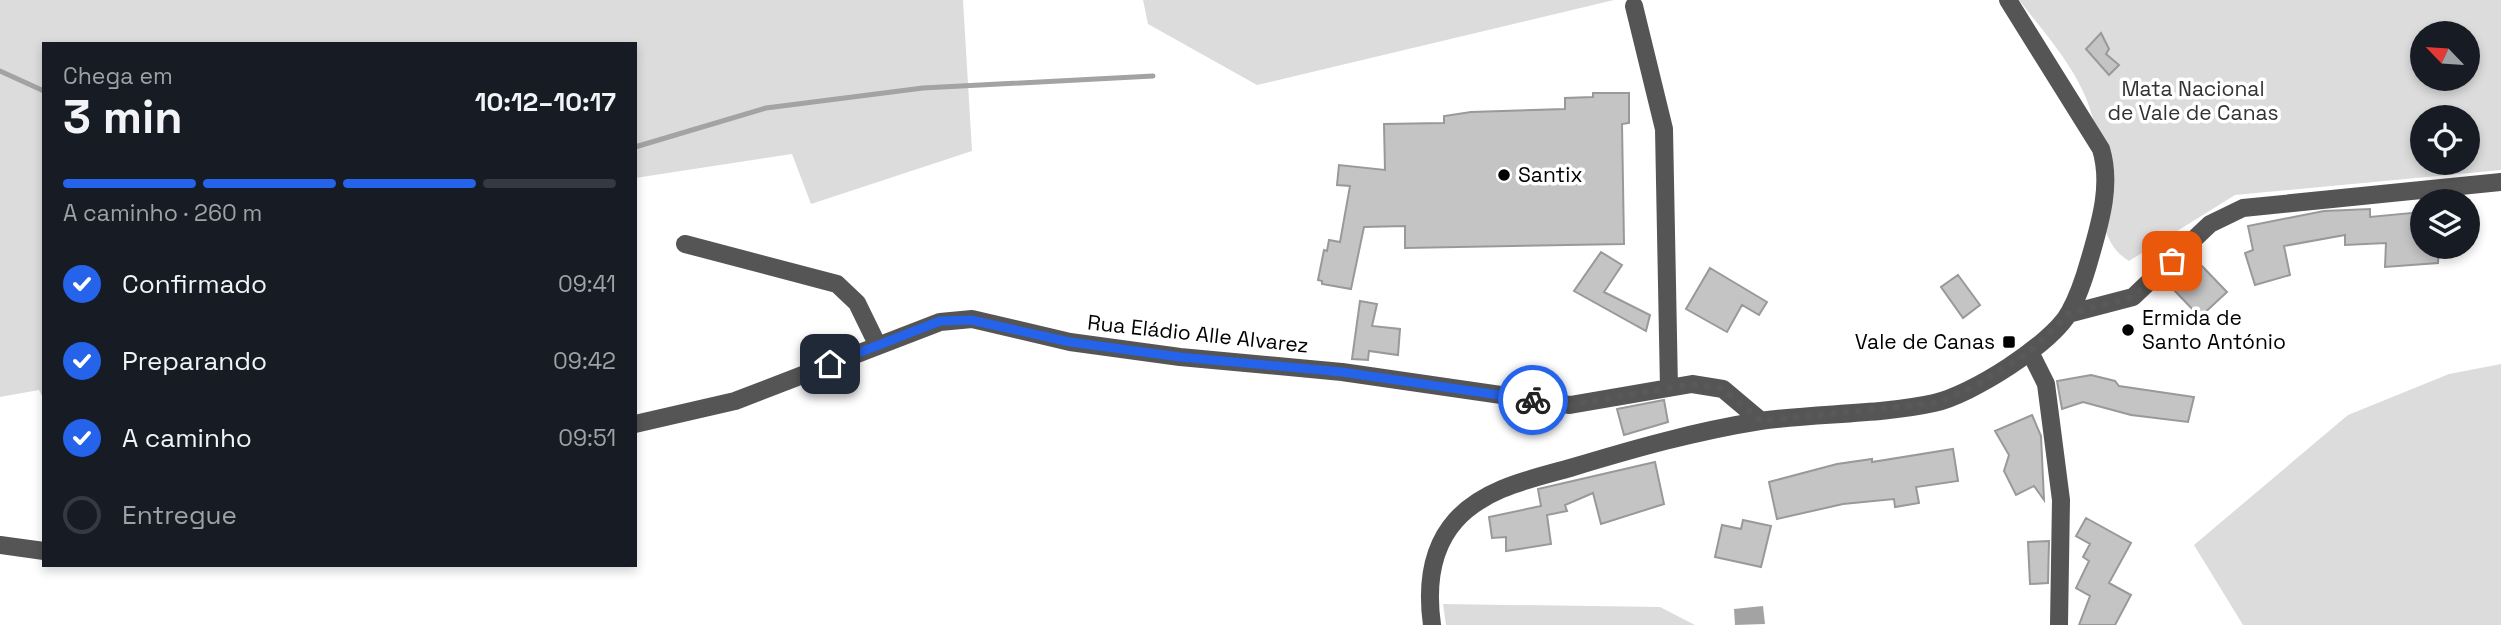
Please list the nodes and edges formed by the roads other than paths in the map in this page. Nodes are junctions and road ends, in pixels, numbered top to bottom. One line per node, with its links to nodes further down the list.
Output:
1 (2008, 0): 5 (street)
2 (1634, 5): 8 (street)
3 (2501, 182): 5 (street)
4 (685, 244): 6 (street)
5 (2068, 314): 7 (street)
6 (878, 345): 8 (street, Rua Eládio Alle Alvarez); 10 (street, Rua Eládio Alle Alvarez)
7 (2030, 352): 9 (street); 14 (street)
8 (1669, 388): 9 (street, Rua Eládio Alle Alvarez)
9 (1761, 421): 13 (street)
10 (637, 424)
11 (0, 545): 12 (street)
12 (42, 551)
13 (1432, 625)
14 (2059, 625)

